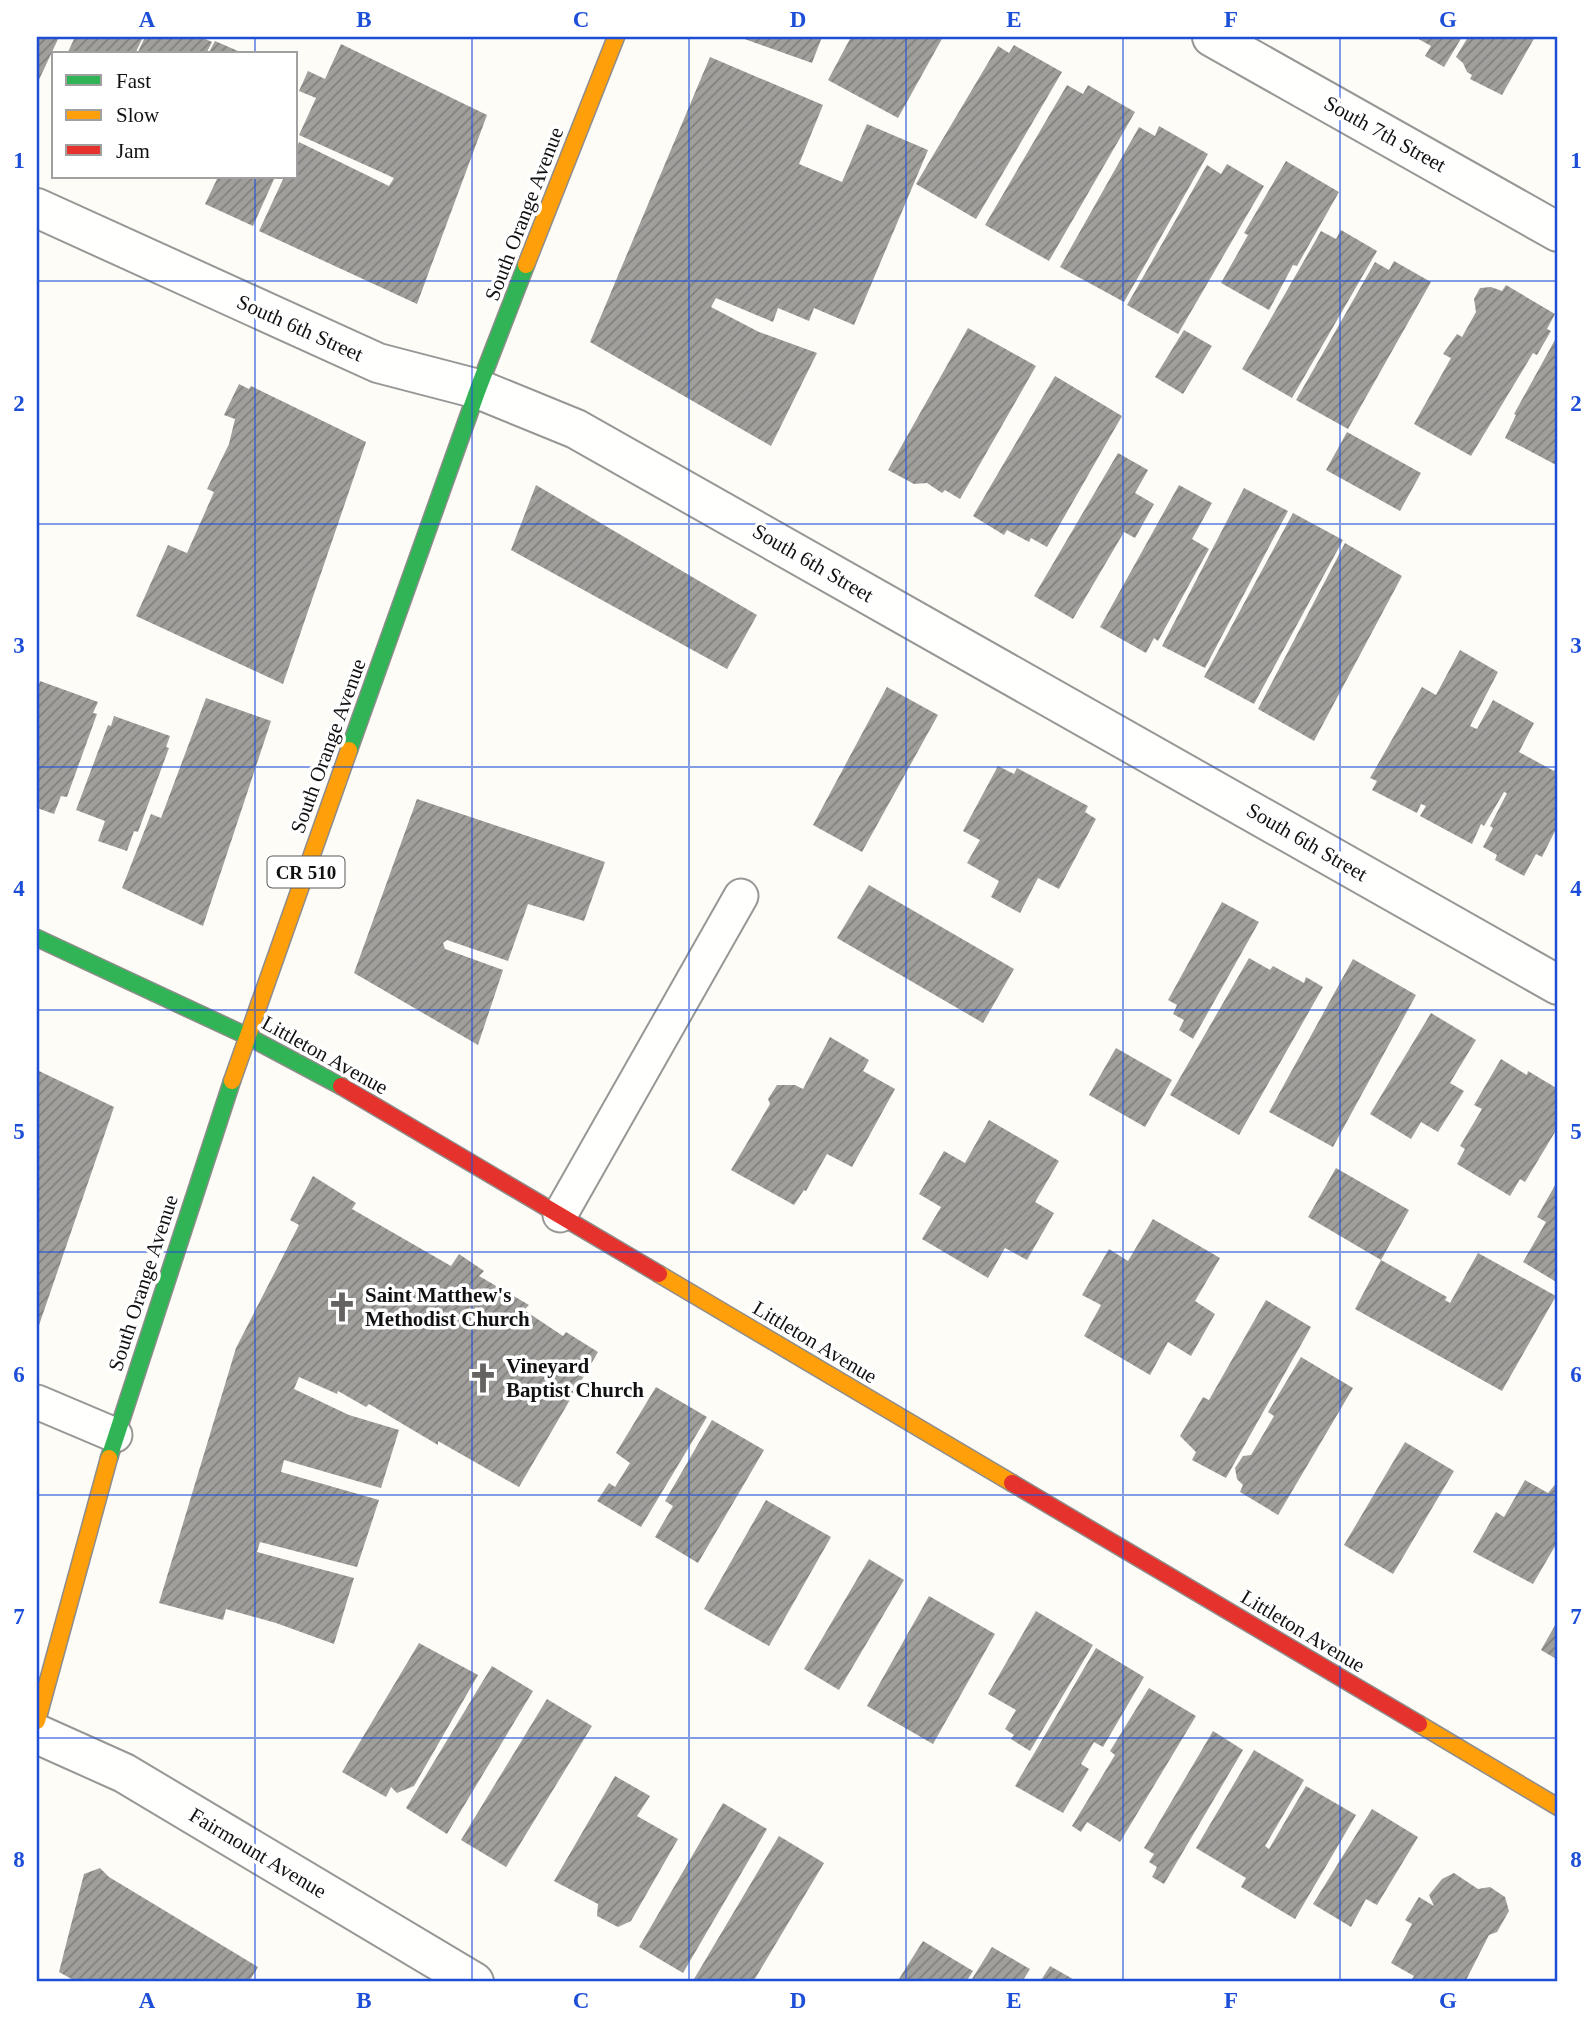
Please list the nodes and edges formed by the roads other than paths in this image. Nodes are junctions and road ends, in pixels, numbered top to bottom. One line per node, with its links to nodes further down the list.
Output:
1 (616, 37): 5 (main road, South Orange Avenue / CR 510)
2 (1212, 37): 4 (street, South 7th Street)
3 (37, 208): 5 (street, South 6th Street)
4 (1558, 232)
5 (478, 389): 8 (street, South 6th Street); 9 (main road, South Orange Avenue / CR 510)
6 (741, 896): 10 (lane)
7 (37, 938): 9 (main road, Littleton Avenue)
8 (1558, 985)
9 (247, 1036): 10 (main road, Littleton Avenue); 12 (main road, South Orange Avenue / CR 510)
10 (560, 1216): 15 (main road, Littleton Avenue)
11 (37, 1402): 12 (lane)
12 (115, 1435): 13 (main road, South Orange Avenue / CR 510)
13 (39, 1702)
14 (37, 1734): 16 (street, Fairmount Avenue)
15 (1558, 1807)
16 (474, 1982)

